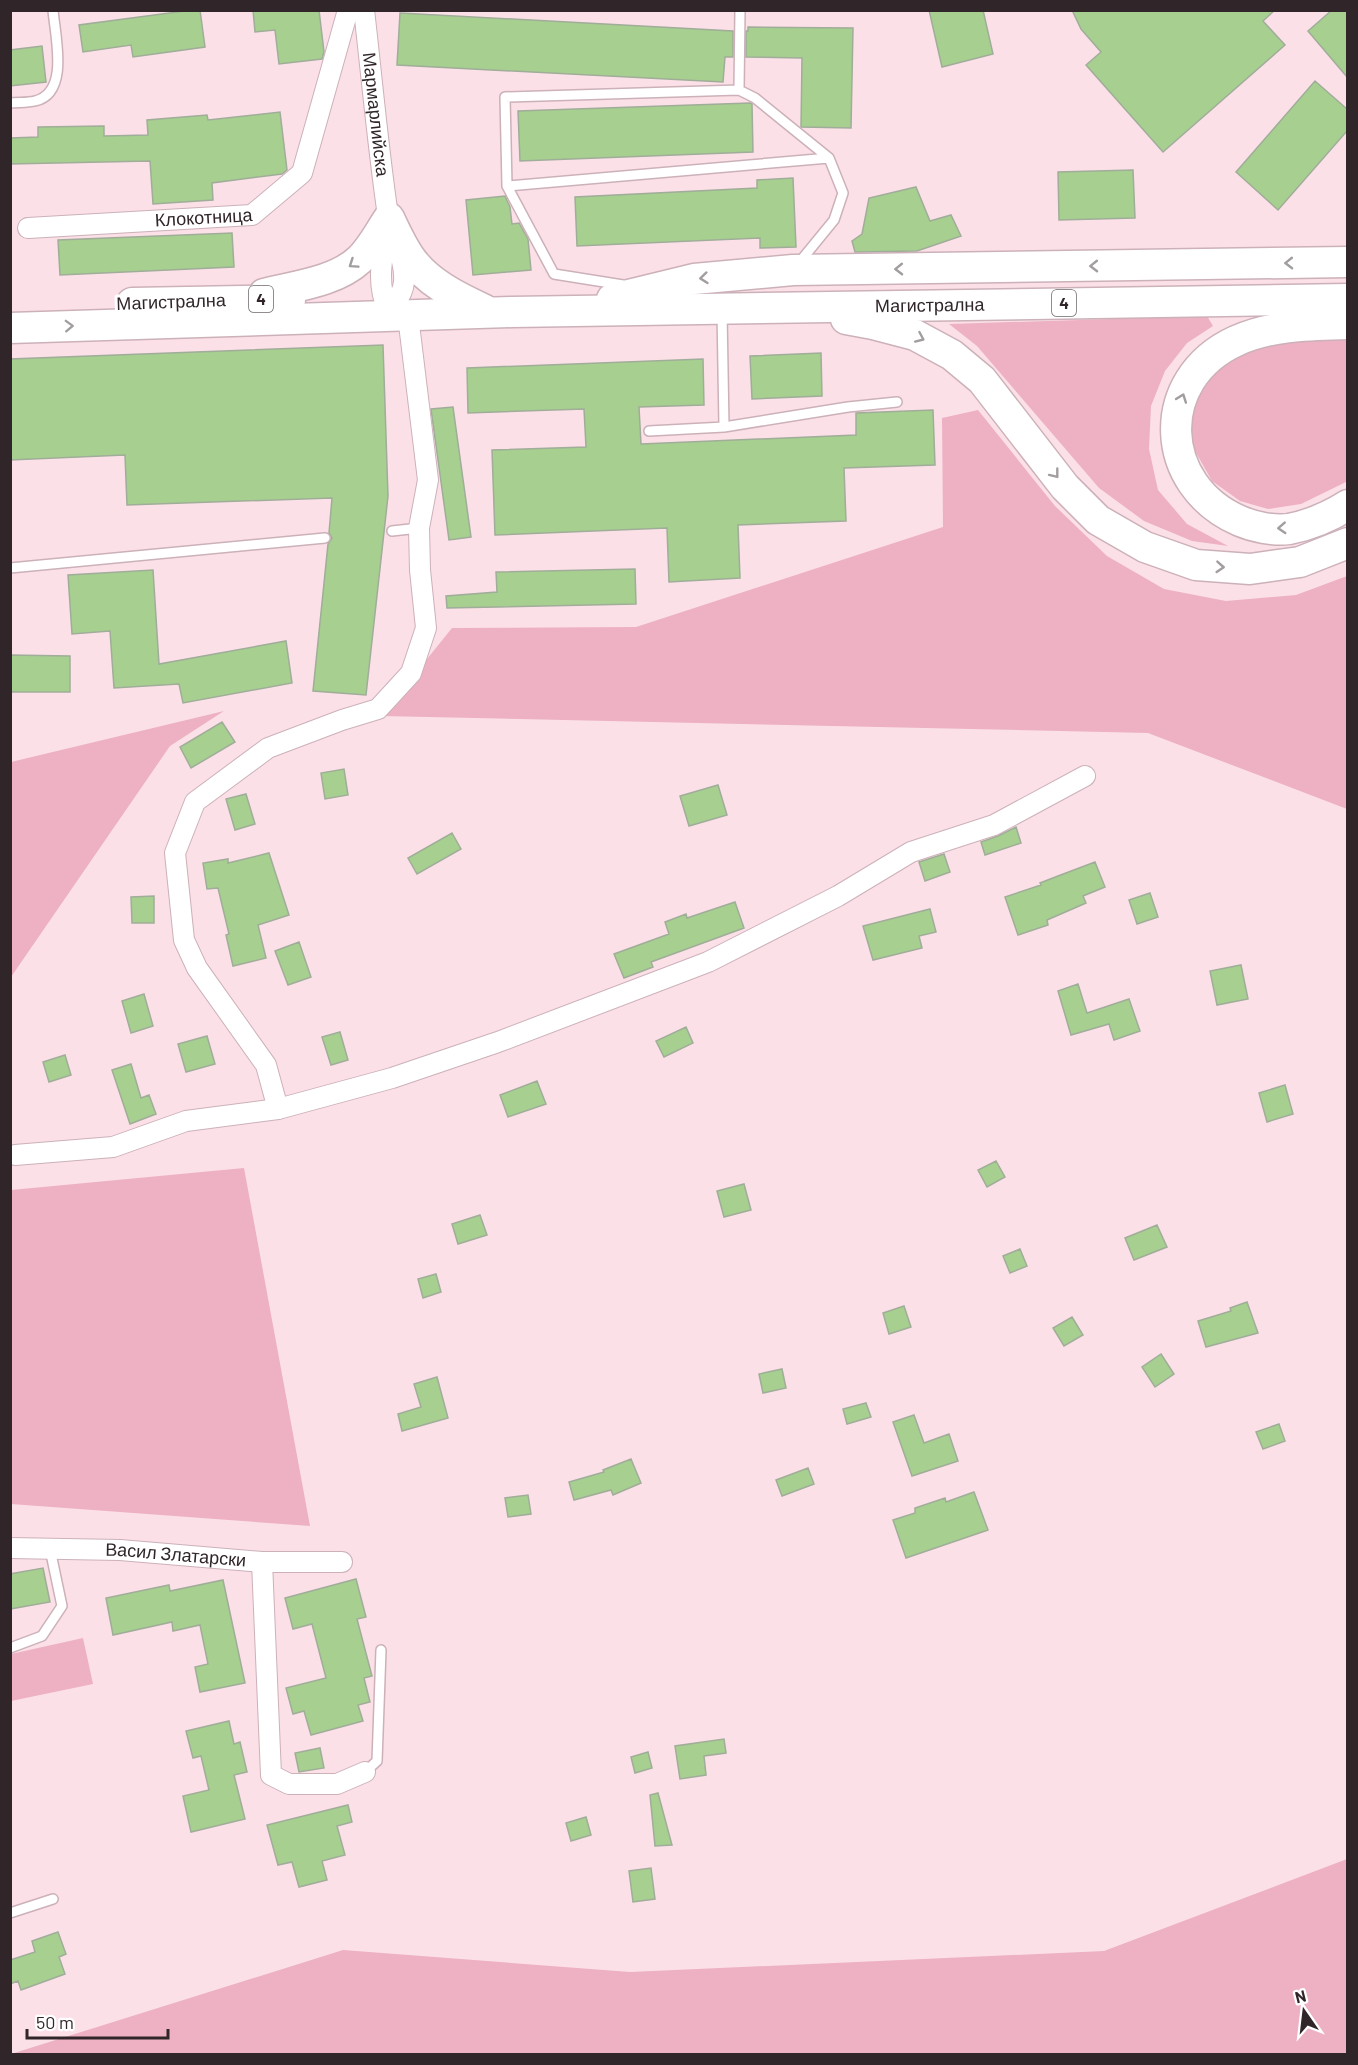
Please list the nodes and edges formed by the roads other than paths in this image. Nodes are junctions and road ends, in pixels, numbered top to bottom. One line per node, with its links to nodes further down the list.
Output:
1 (53, 10): 6 (lane)
2 (348, 10): 10 (street, Клокотница)
3 (364, 10): 9 (street, Мармарлийска)
4 (740, 10): 5 (lane)
5 (739, 90): 7 (lane); 8 (lane)
6 (10, 103)
7 (829, 158): 8 (lane); 12 (lane)
8 (507, 186): 13 (lane)
9 (388, 218): 14 (main road, one-way to 14); 19 (street, Мармарлийска); 20 (main road)
10 (28, 228)
11 (1347, 262): 12 (main road, one-way to 12)
12 (793, 270): 13 (main road, one-way to 13)
13 (649, 290): 21 (main road)
14 (241, 299): 16 (main road, Магистрална / 4); 19 (main road, Магистрална / 4)
15 (1347, 299): 17 (main road, Магистрална / 4)
16 (10, 307)
17 (781, 308): 18 (main road, Магистрална / 4); 31 (main road, one-way to 31)
18 (722, 309): 21 (main road, Магистрална / 4); 25 (lane)
19 (391, 311): 20 (main road, Магистрална / 4); 23 (main road, Магистрална / 4, one-way to 19); 28 (street, Мармарлийска)
20 (498, 311): 21 (main road, Магистрална / 4)
21 (563, 311)
22 (1347, 324): 27 (main road, one-way to 22)
23 (10, 328)
24 (897, 402): 25 (lane)
25 (724, 427): 26 (lane)
26 (649, 431)
27 (1347, 506)
28 (419, 528): 29 (lane); 34 (street, Мармарлийска)
29 (392, 531)
30 (325, 538): 32 (lane)
31 (1347, 543)
32 (10, 568)
33 (1085, 776): 34 (street)
34 (278, 1109): 35 (street)
35 (15, 1155)
36 (10, 1548): 37 (street, Васил Златарски)
37 (50, 1549): 38 (street, Васил Златарски); 40 (lane)
38 (262, 1562): 39 (street, Васил Златарски); 42 (street)
39 (342, 1562)
40 (10, 1648)
41 (381, 1650): 42 (lane)
42 (366, 1773)
43 (53, 1899): 44 (lane)
44 (10, 1914)

